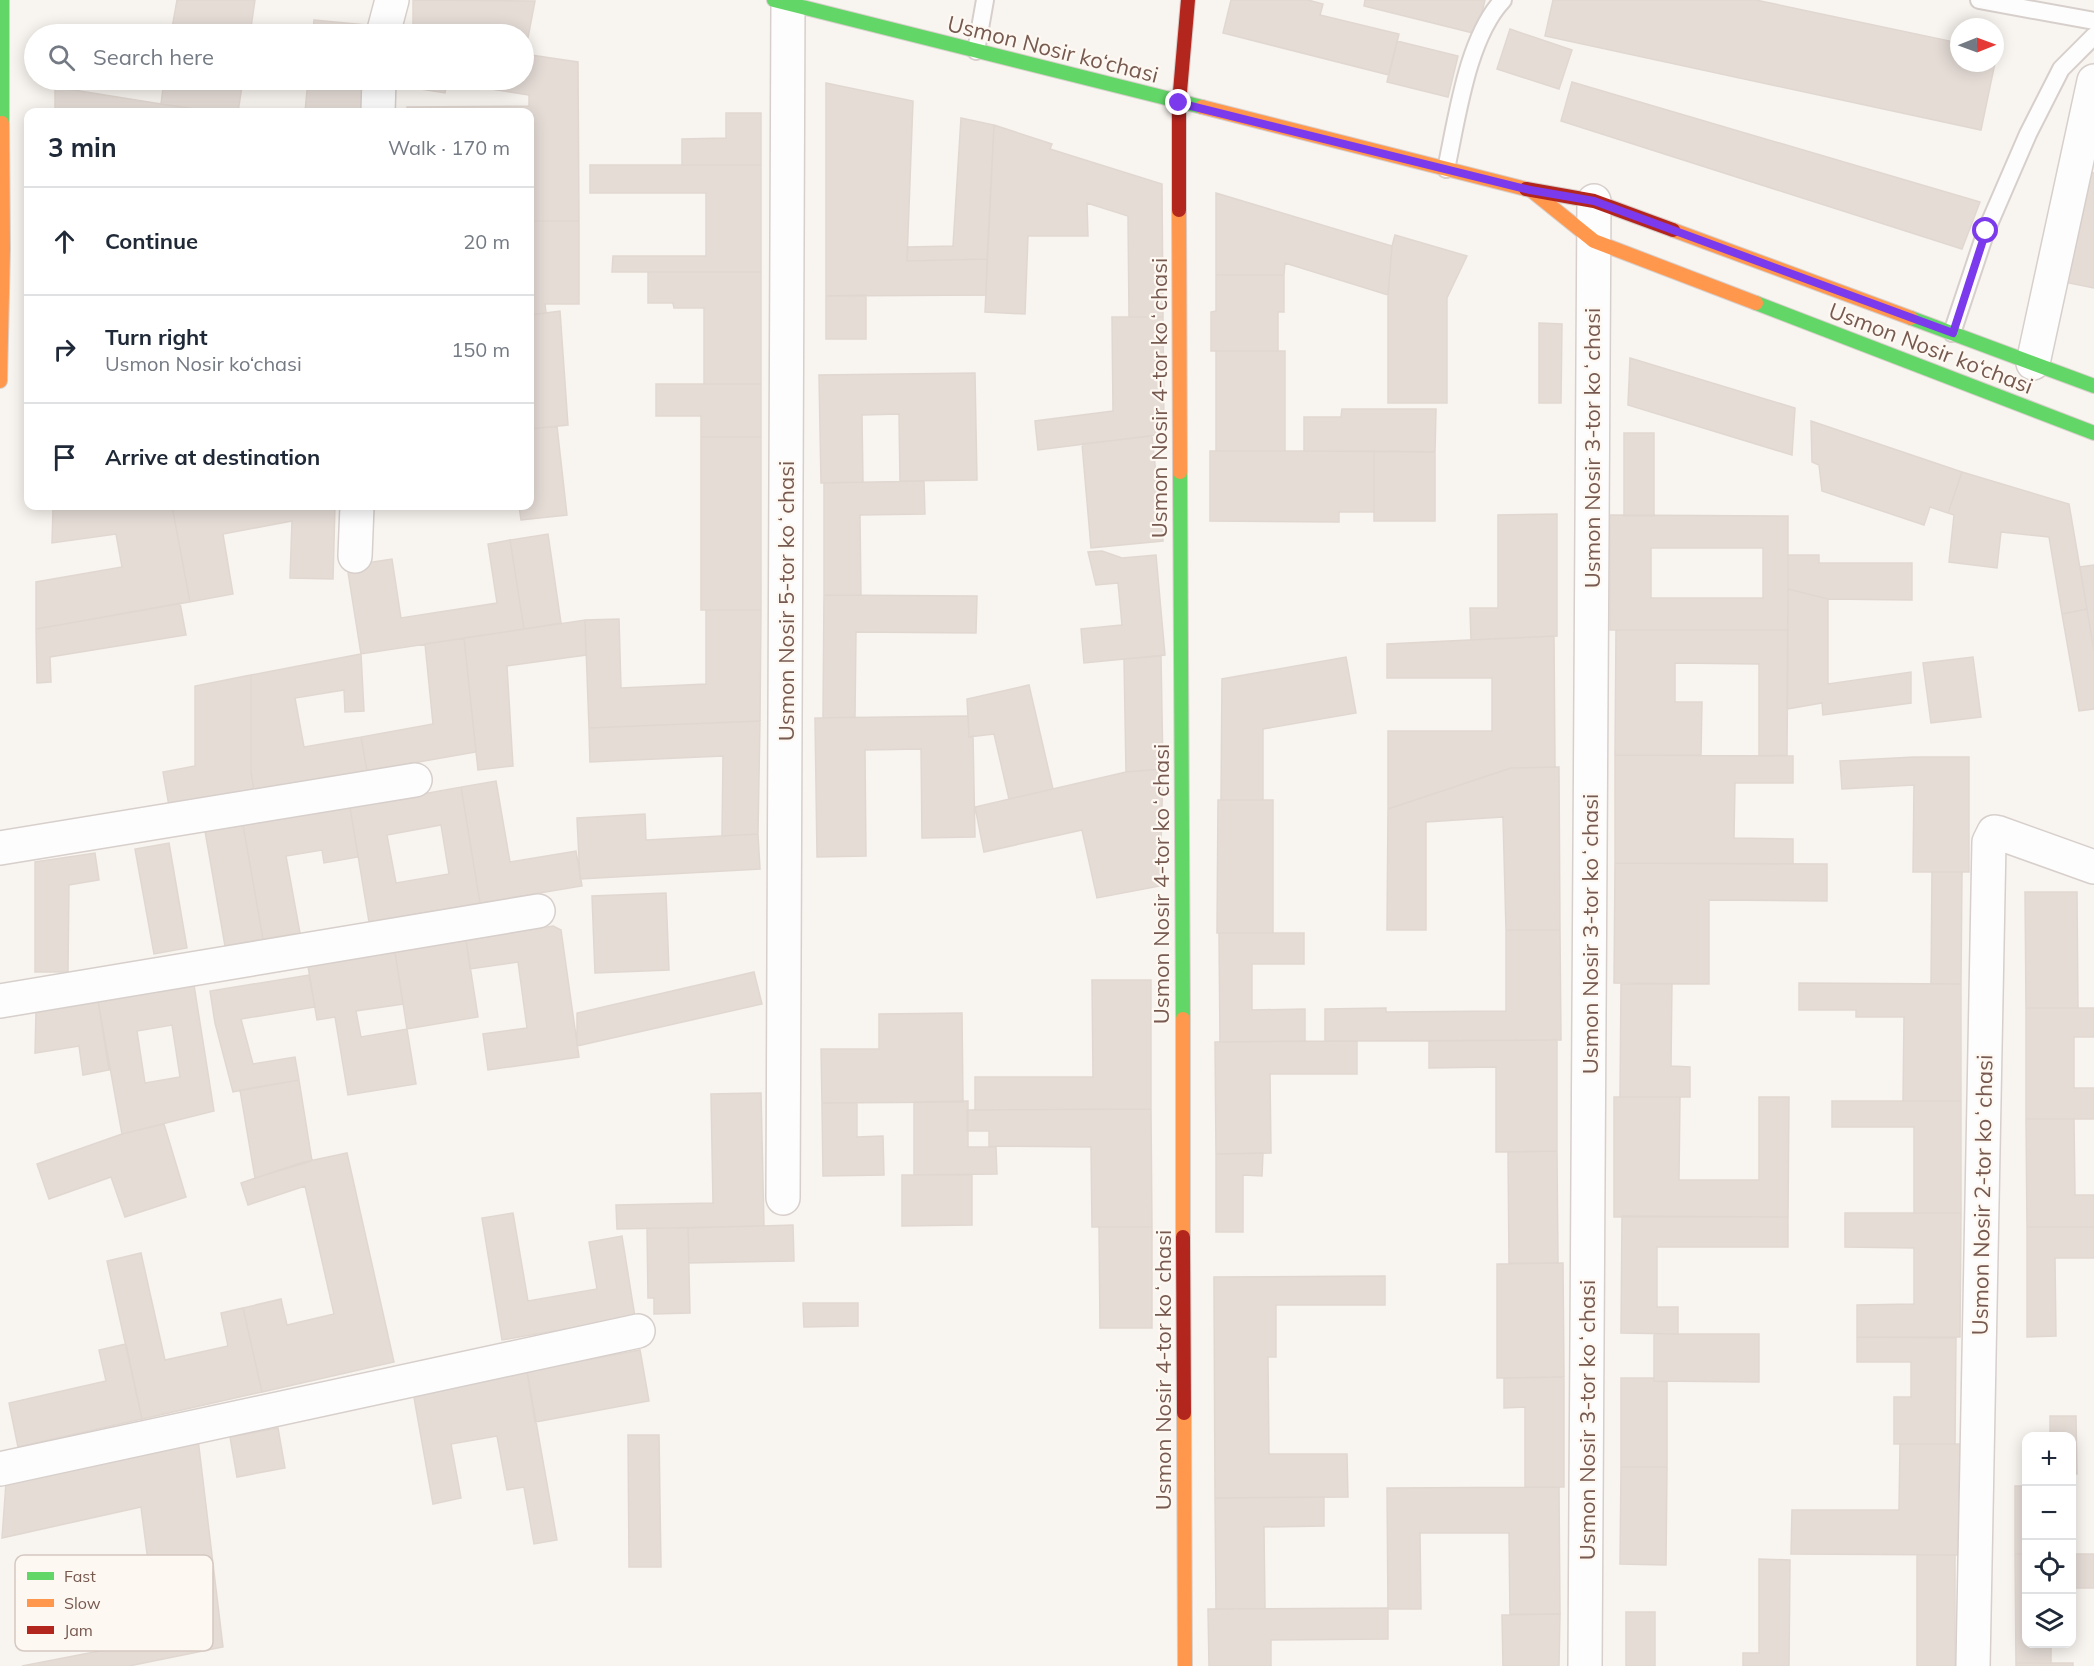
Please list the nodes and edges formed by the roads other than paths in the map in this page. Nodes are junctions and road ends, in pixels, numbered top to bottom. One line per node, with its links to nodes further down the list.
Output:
1 (392, 0): 9 (street)
2 (986, 0): 11 (lane)
3 (1188, 0): 14 (street, Usmon Nosir 4-tor koʻchasi)
4 (1503, 0): 16 (lane)
5 (1979, 0): 8 (lane)
6 (1, 2): 22 (street)
7 (781, 2): 11 (street, Usmon Nosir ko‘chasi); 32 (street, Usmon Nosir 5-tor koʻchasi)
8 (2094, 21)
9 (386, 24)
10 (2094, 36): 20 (lane)
11 (976, 51): 14 (street, Usmon Nosir ko‘chasi)
12 (2094, 81): 21 (street)
13 (379, 90): 15 (street)
14 (1179, 103): 16 (street, Usmon Nosir ko‘chasi); 35 (street, Usmon Nosir 4-tor koʻchasi)
15 (378, 108)
16 (1446, 169): 17 (street, Usmon Nosir ko‘chasi)
17 (1530, 190): 18 (street, Usmon Nosir ko‘chasi); 19 (street, Usmon Nosir ko‘chasi)
18 (1594, 201): 19 (street, Usmon Nosir 3-tor koʻchasi); 20 (street, Usmon Nosir ko‘chasi)
19 (1594, 241): 24 (street, Usmon Nosir ko‘chasi); 36 (street, Usmon Nosir 3-tor koʻchasi)
20 (1953, 333): 21 (street, Usmon Nosir ko‘chasi)
21 (2033, 363): 23 (street, Usmon Nosir ko‘chasi)
22 (0, 381)
23 (2094, 386)
24 (2094, 433)
25 (357, 510): 26 (street)
26 (355, 556)
27 (415, 780): 28 (street)
28 (0, 848)
29 (2094, 867): 37 (street, Usmon Nosir 2-tor koʻchasi)
30 (538, 911): 31 (street)
31 (0, 1001)
32 (783, 1198)
33 (638, 1331): 34 (street)
34 (0, 1469)
35 (1185, 1666)
36 (1585, 1666)
37 (1973, 1666)

